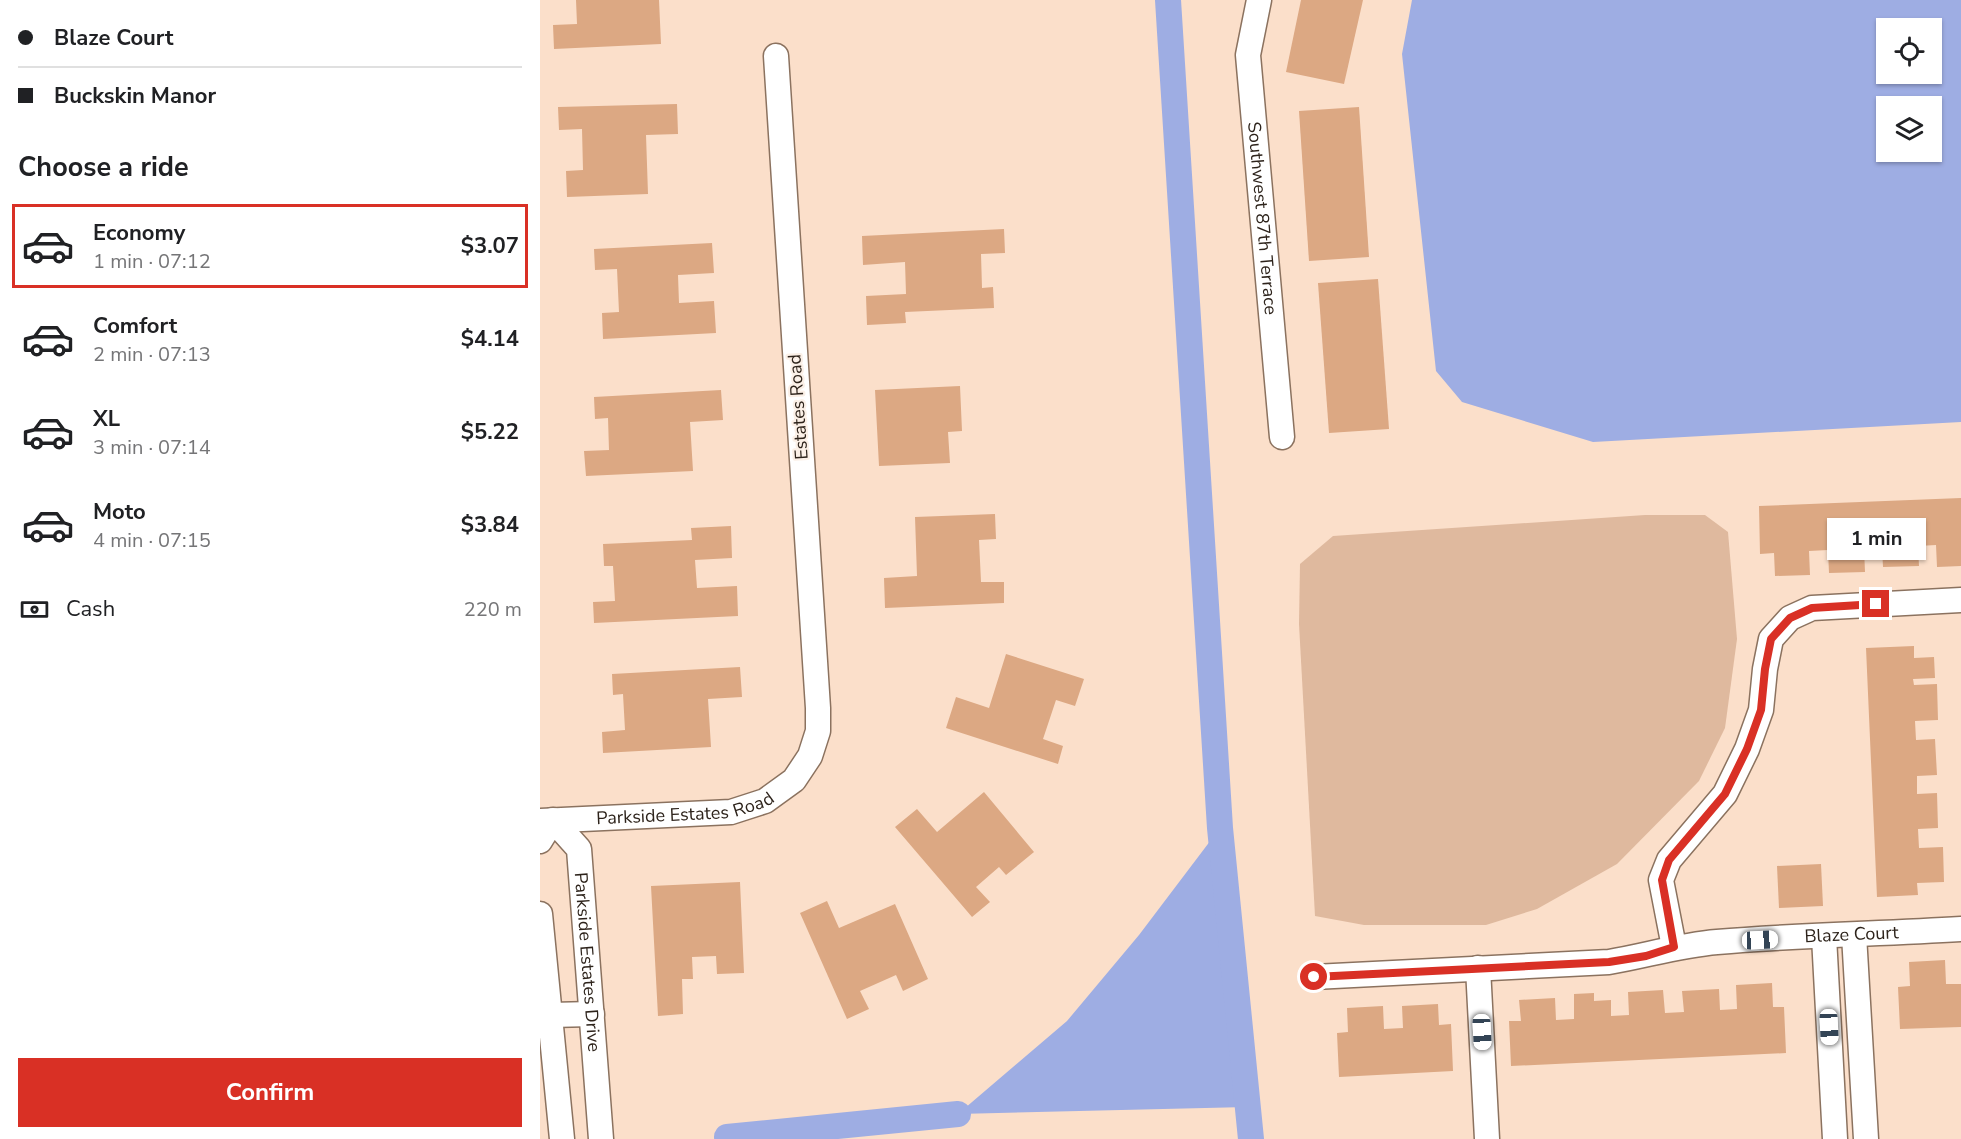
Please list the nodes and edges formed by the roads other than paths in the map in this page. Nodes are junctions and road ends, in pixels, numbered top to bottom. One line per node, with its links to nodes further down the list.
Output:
1 (1259, 0): 3 (street, Southwest 87th Terrace)
2 (776, 56): 5 (street, Estates Road)
3 (1282, 437)
4 (1961, 600): 12 (street)
5 (810, 756): 6 (street, Parkside Estates Road)
6 (546, 821): 7 (street); 15 (street, Parkside Estates Drive)
7 (540, 841)
8 (540, 914): 16 (street)
9 (1961, 929): 10 (street, Blaze Court)
10 (1854, 935): 11 (street, Blaze Court); 21 (street)
11 (1824, 937): 12 (street, Blaze Court); 20 (street)
12 (1674, 947): 13 (street, Blaze Court)
13 (1478, 968): 14 (street, Blaze Court); 19 (street)
14 (1314, 977)
15 (592, 1014): 16 (street); 18 (street, Parkside Estates Drive)
16 (551, 1015): 17 (street)
17 (562, 1139)
18 (601, 1139)
19 (1487, 1139)
20 (1835, 1139)
21 (1866, 1139)

